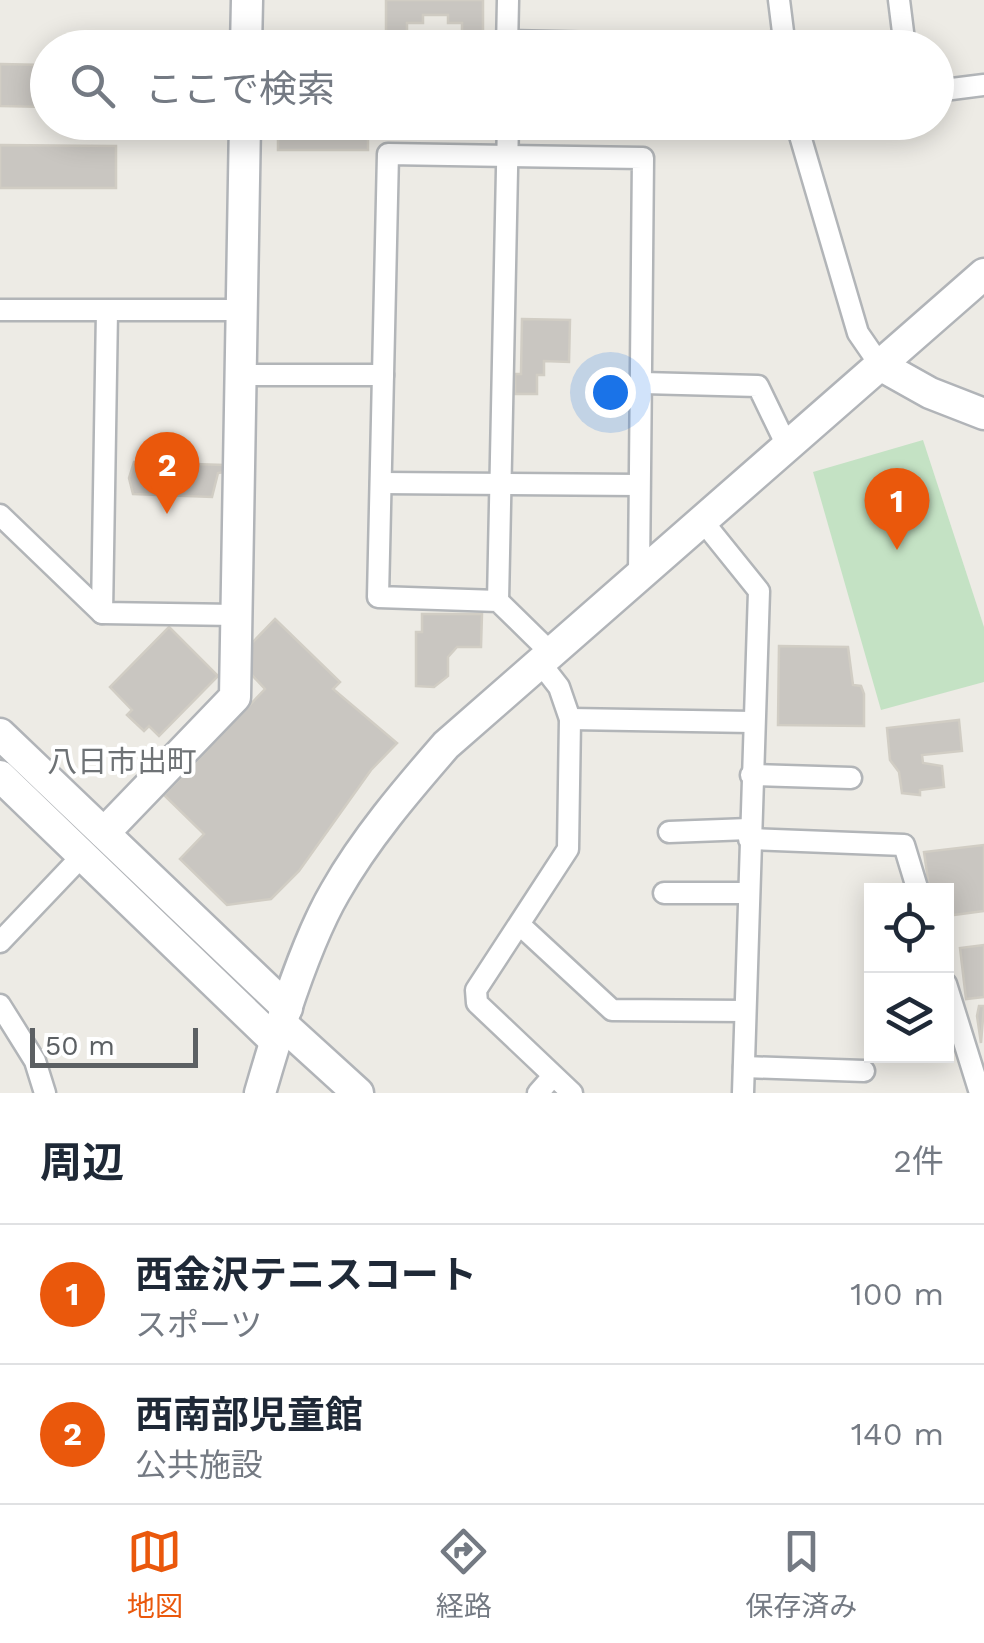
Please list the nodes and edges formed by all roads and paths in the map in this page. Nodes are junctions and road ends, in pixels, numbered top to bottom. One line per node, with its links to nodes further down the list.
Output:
1 (247, 0): 5 (street)
2 (508, 0): 6 (street)
3 (778, 0): 7 (street)
4 (899, 0): 8 (street)
5 (246, 30)
6 (507, 30)
7 (782, 30)
8 (902, 30)
9 (984, 84): 10 (street)
10 (954, 88)
11 (244, 140): 17 (street)
12 (508, 140): 14 (street)
13 (801, 140): 19 (street)
14 (509, 158): 21 (street); 22 (street); 26 (street)
15 (984, 274): 19 (street)
16 (0, 310): 18 (street)
17 (242, 310): 18 (street); 20 (street)
18 (107, 311): 32 (street)
19 (880, 365): 23 (street); 24 (street)
20 (242, 376): 21 (street); 33 (street)
21 (382, 376): 25 (street)
22 (643, 383): 24 (street); 27 (street)
23 (984, 414)
24 (787, 446): 29 (street)
25 (381, 483): 26 (street); 31 (street)
26 (502, 484): 27 (street); 31 (street)
27 (638, 485): 30 (street)
28 (0, 515): 32 (street)
29 (701, 519): 30 (street); 36 (street)
30 (638, 573): 34 (street)
31 (498, 602): 34 (street)
32 (102, 613): 33 (street)
33 (236, 615): 42 (street)
34 (543, 655): 35 (street); 53 (street)
35 (570, 719): 36 (street); 48 (street)
36 (752, 722): 38 (street)
37 (0, 734): 42 (street)
38 (751, 775): 40 (street); 43 (street)
39 (0, 776): 44 (street)
40 (850, 778)
41 (669, 832): 43 (street)
42 (104, 833): 53 (street)
43 (749, 834): 45 (street); 47 (street)
44 (82, 856): 49 (street); 53 (street)
45 (916, 883)
46 (664, 893): 47 (street)
47 (748, 893): 52 (street)
48 (520, 925): 52 (street); 56 (street)
49 (0, 942)
50 (0, 1005): 57 (street)
51 (954, 1010): 63 (street)
52 (745, 1011): 54 (street)
53 (281, 1024): 58 (street); 59 (street)
54 (744, 1068): 55 (street); 62 (street)
55 (864, 1071)
56 (553, 1076): 60 (street); 61 (street)
57 (45, 1093)
58 (260, 1093)
59 (358, 1093)
60 (538, 1093)
61 (572, 1093)
62 (744, 1093)
63 (980, 1093)

